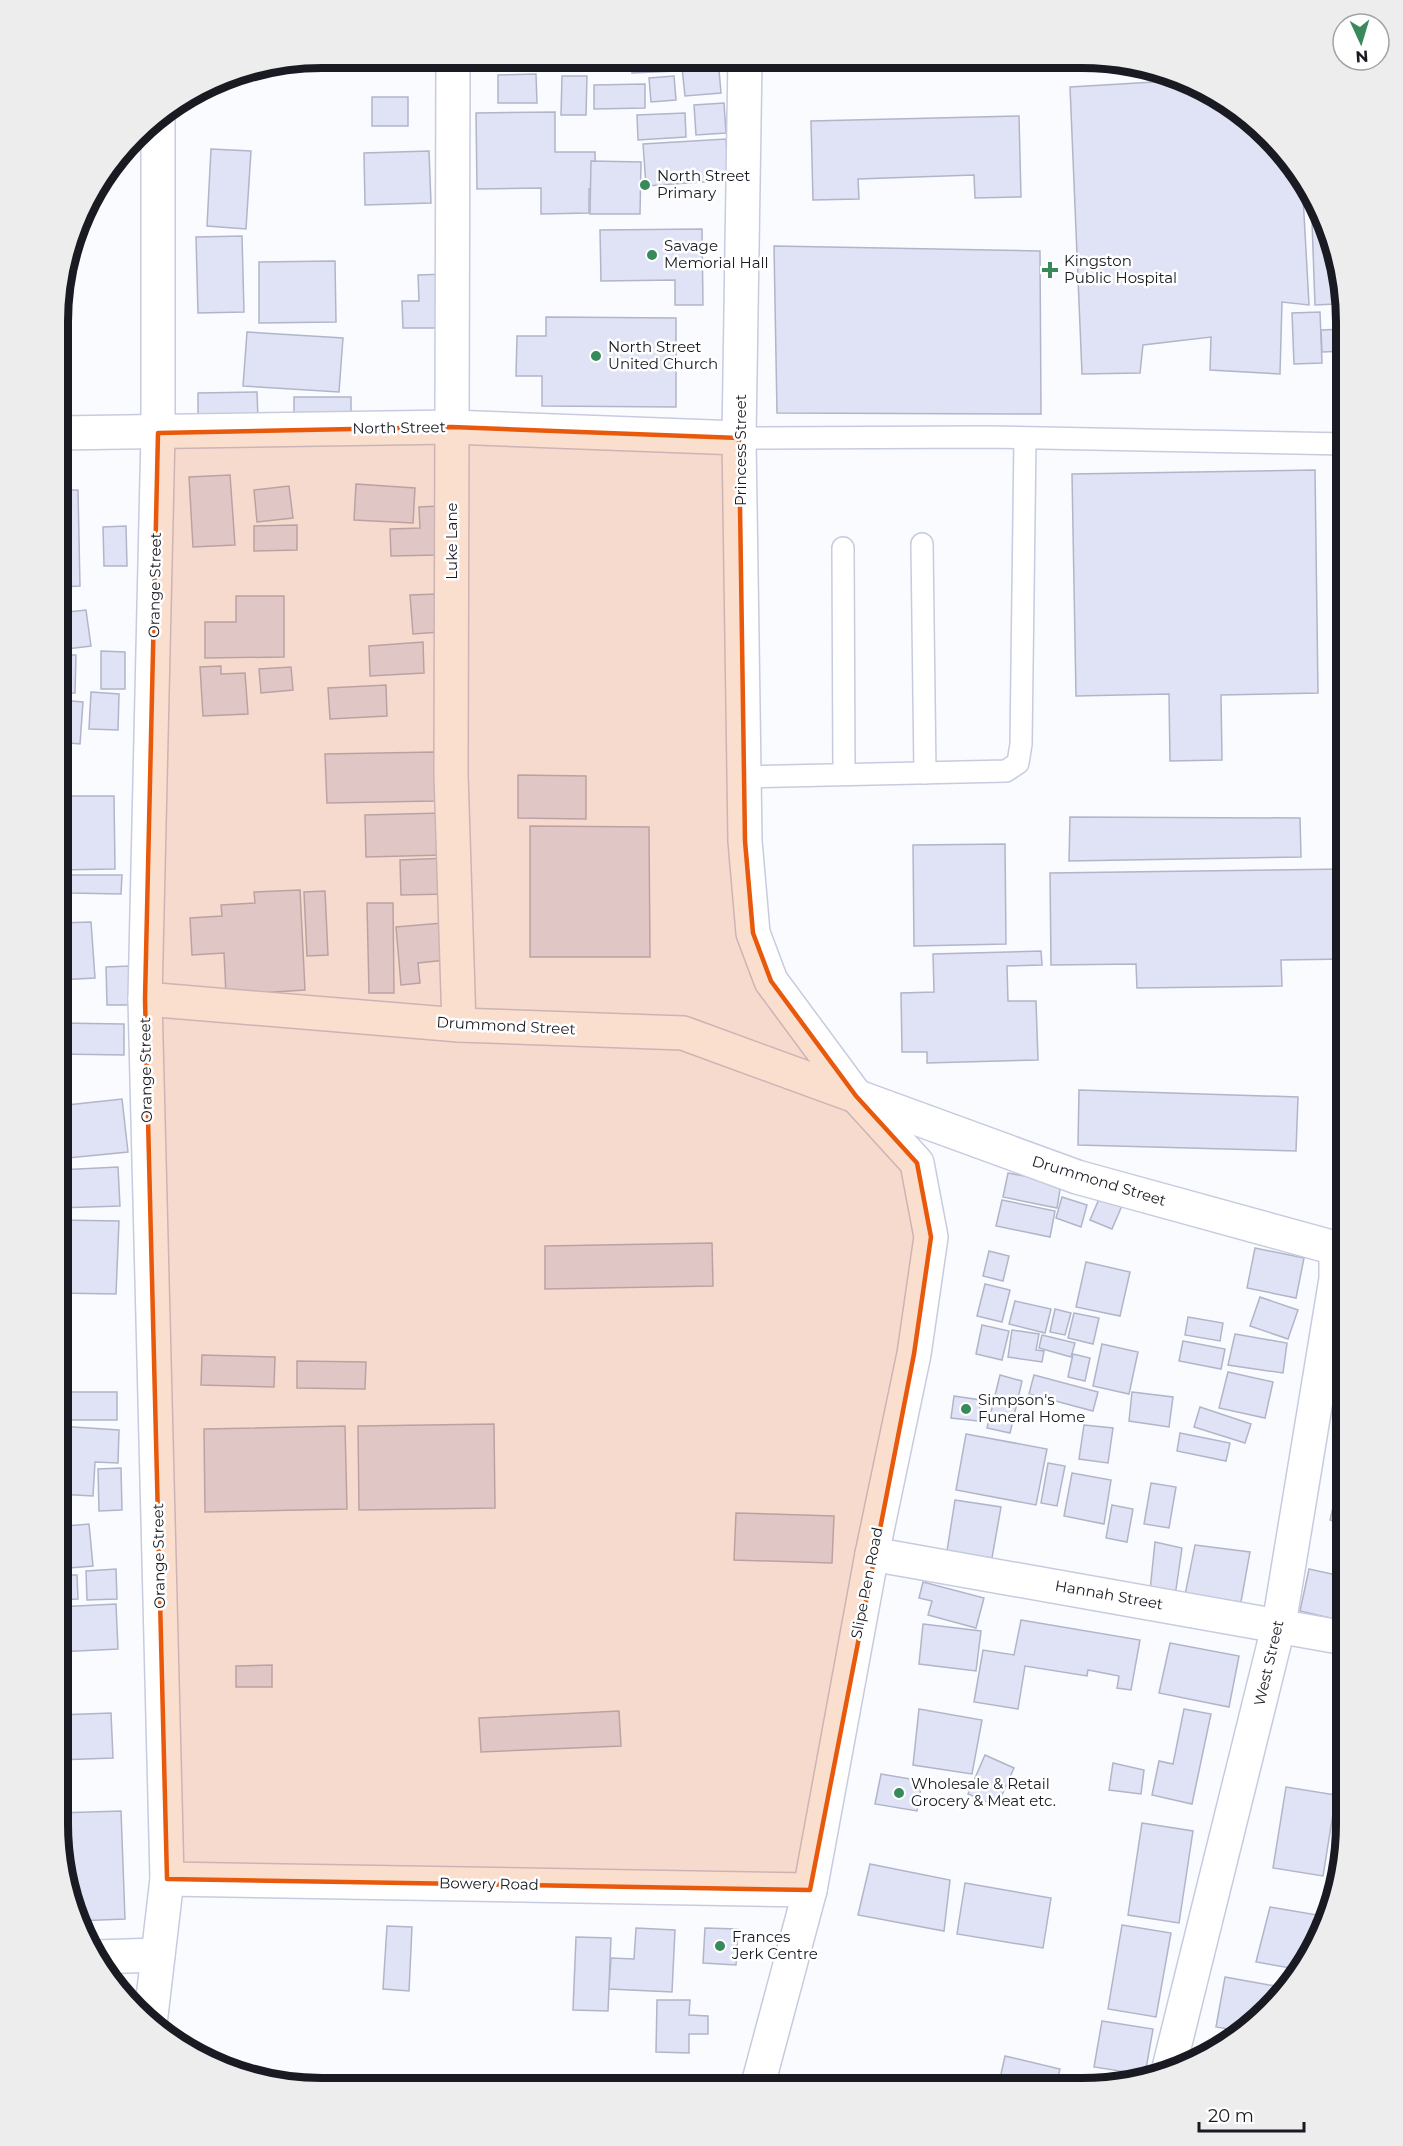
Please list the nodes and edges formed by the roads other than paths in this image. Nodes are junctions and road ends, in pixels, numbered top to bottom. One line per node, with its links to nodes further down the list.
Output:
1 (453, 68): 4 (street, Luke Lane)
2 (745, 68): 7 (street, Princess Street)
3 (158, 127): 6 (street, Orange Street)
4 (452, 427): 6 (street, North Street); 7 (street, North Street); 16 (street, Luke Lane)
5 (68, 433): 6 (street, North Street)
6 (158, 433): 15 (street, Orange Street)
7 (739, 438): 8 (lane); 14 (street, Princess Street)
8 (1025, 439): 9 (lane); 12 (lane)
9 (1336, 444)
10 (922, 544): 12 (lane)
11 (843, 549): 13 (lane)
12 (925, 773): 13 (lane)
13 (844, 774): 14 (lane)
14 (745, 777): 17 (street, Princess Street)
15 (145, 999): 16 (street, Drummond Street); 23 (street, Orange Street)
16 (459, 1025): 17 (street, Drummond Street)
17 (856, 1096): 18 (street, Drummond Street); 20 (street, Slipe Pen Road)
18 (1336, 1249)
19 (1336, 1279): 21 (street, West Street)
20 (872, 1554): 21 (street, Hannah Street); 24 (street, Slipe Pen Road)
21 (1279, 1624): 22 (street, Hannah Street); 28 (street, West Street)
22 (1336, 1636)
23 (167, 1879): 24 (street, Bowery Road); 25 (street, Orange Street)
24 (810, 1890): 29 (street, Slipe Pen Road)
25 (158, 1955): 26 (street); 27 (street, Orange Street)
26 (104, 1957)
27 (151, 2013)
28 (1170, 2062)
29 (760, 2078)

